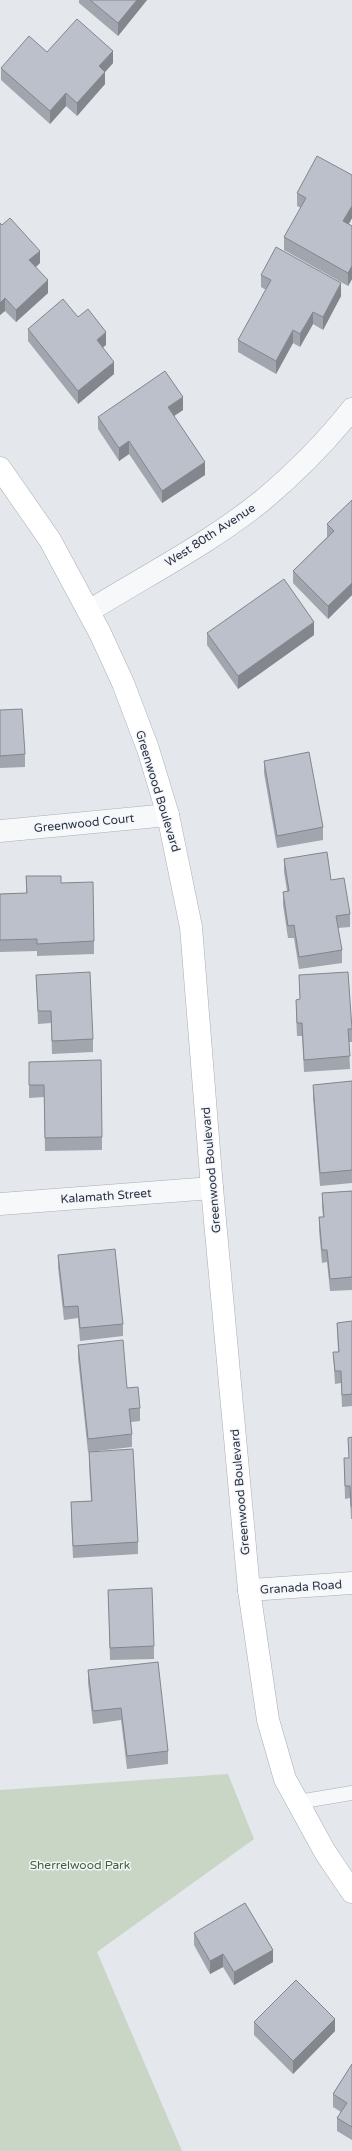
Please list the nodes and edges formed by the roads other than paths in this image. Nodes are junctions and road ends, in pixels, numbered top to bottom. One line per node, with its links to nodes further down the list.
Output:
1 (352, 409): 3 (street, West 80th Avenue)
2 (0, 468): 3 (street, Greenwood Boulevard)
3 (89, 611): 4 (street, Greenwood Boulevard)
4 (168, 815): 5 (street, Greenwood Court); 6 (street, Greenwood Boulevard)
5 (0, 831)
6 (212, 1188): 7 (street, Kalamath Street); 9 (street, Greenwood Boulevard)
7 (0, 1204)
8 (352, 1583): 9 (street, Granada Road)
9 (249, 1590): 11 (street, Greenwood Boulevard)
10 (352, 1793): 11 (lane)
11 (298, 1802): 12 (street, Greenwood Boulevard)
12 (352, 1892)

